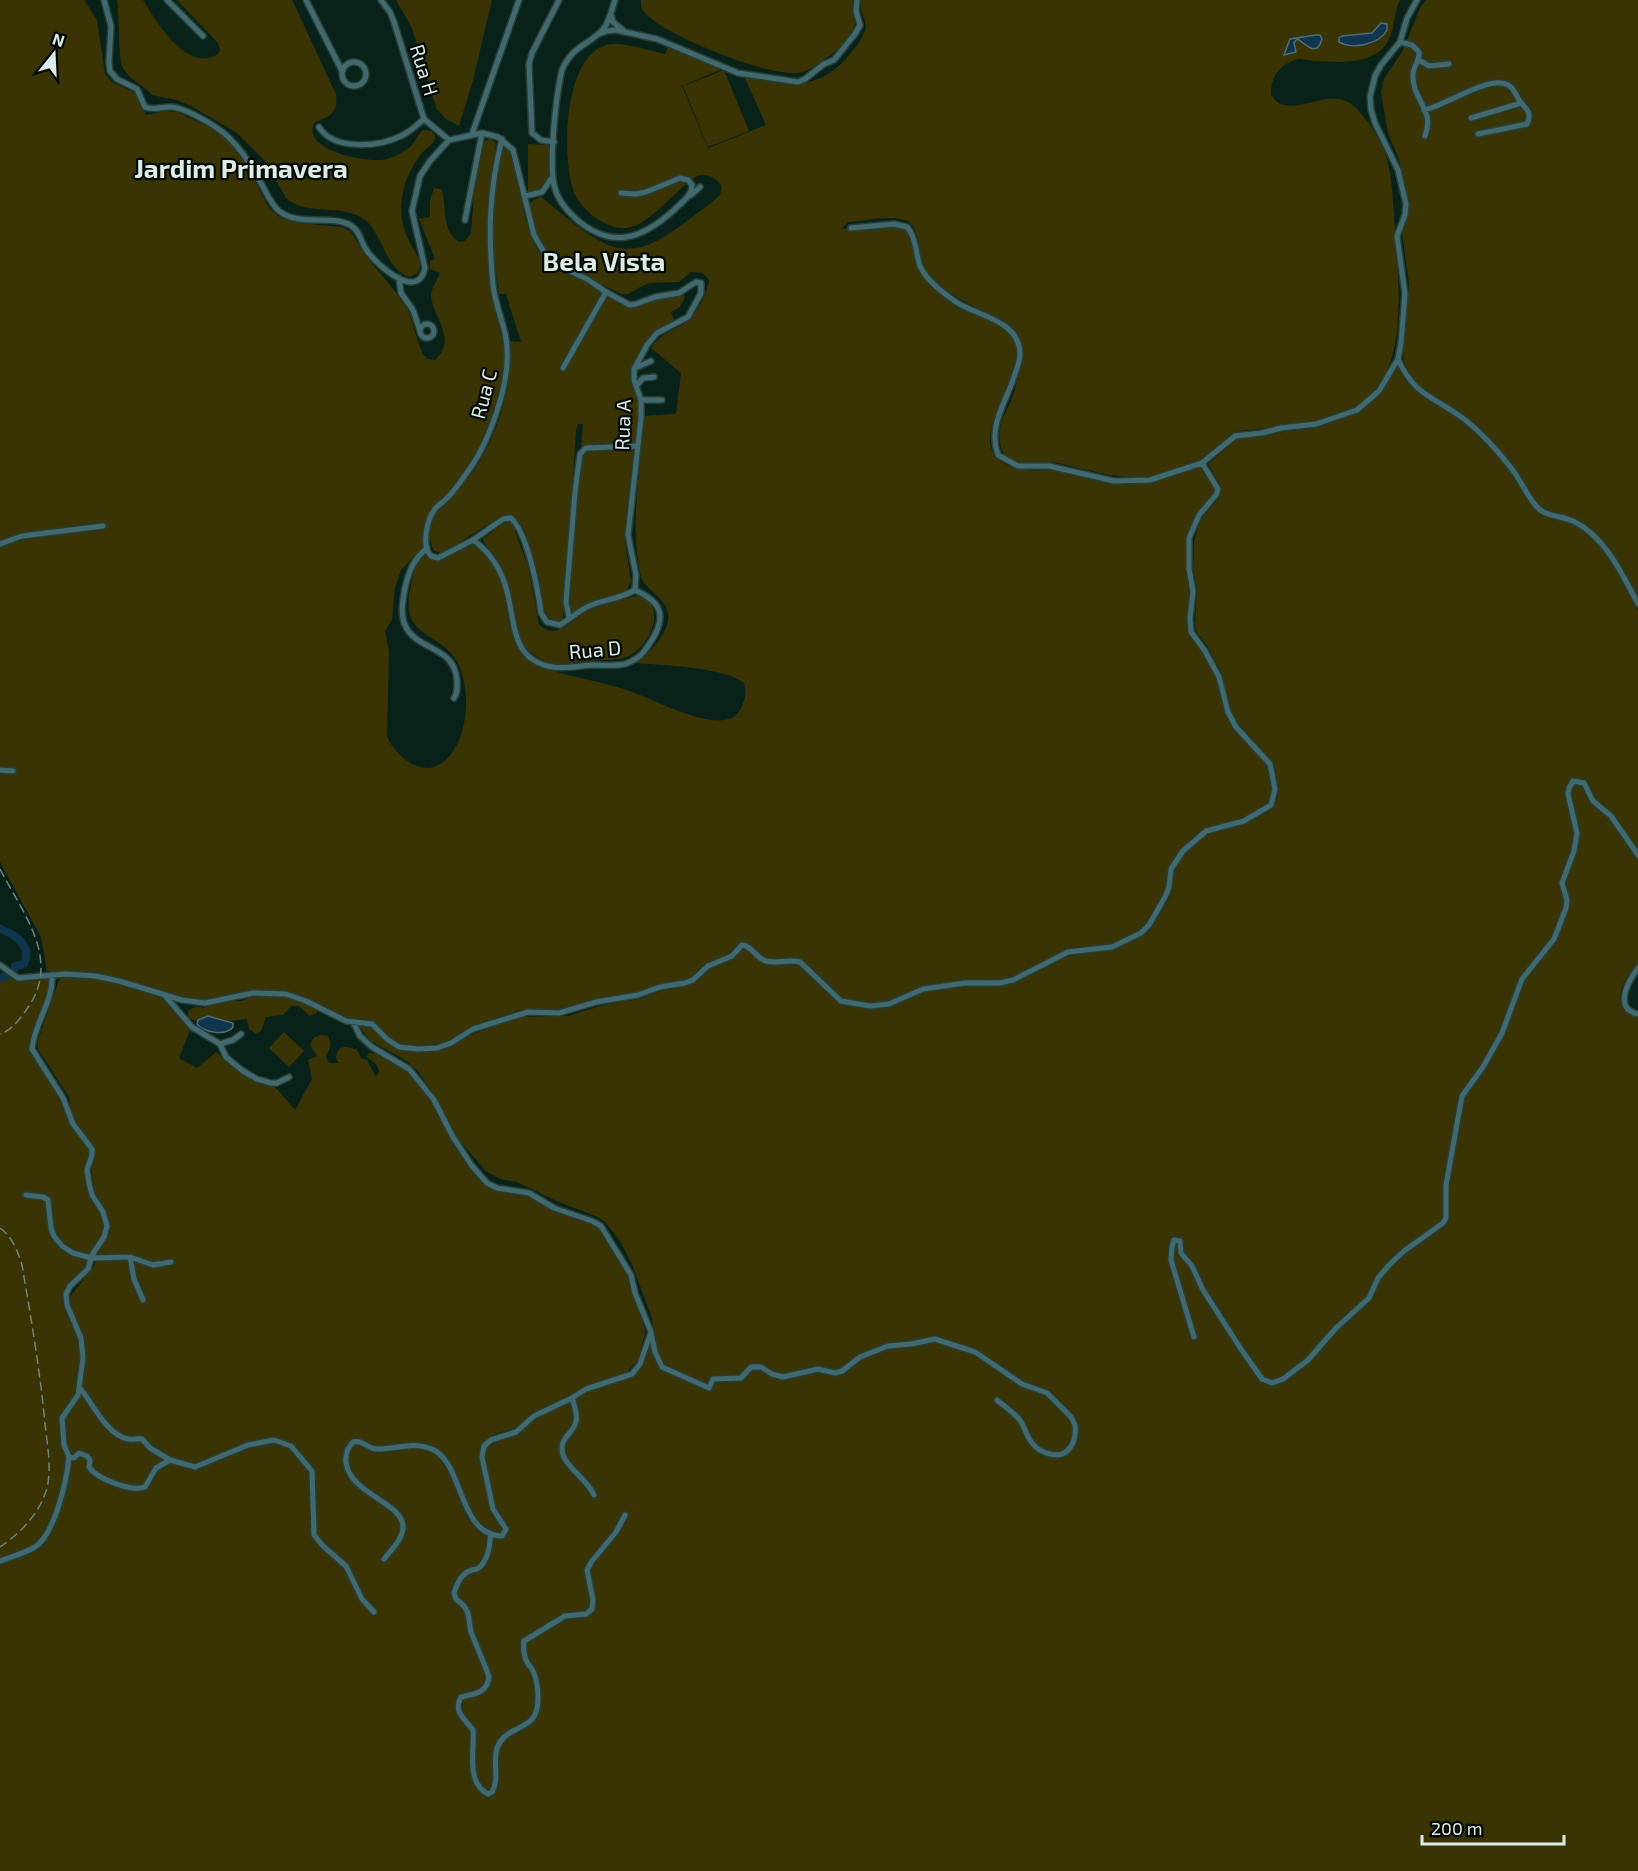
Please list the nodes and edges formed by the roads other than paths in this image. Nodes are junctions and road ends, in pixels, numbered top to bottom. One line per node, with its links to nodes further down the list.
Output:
1 (104, 0): 37 (street)
2 (167, 0): 12 (street)
3 (381, 0): 21 (street, Rua H)
4 (519, 0): 24 (street)
5 (559, 0): 29 (street)
6 (615, 0): 10 (street)
7 (857, 0): 11 (street)
8 (1417, 0): 14 (street)
9 (308, 1): 17 (street)
10 (610, 14): 11 (street); 13 (street)
11 (627, 33): 13 (street)
12 (203, 36)
13 (595, 36): 29 (street)
14 (1401, 42): 15 (street); 40 (street)
15 (1419, 60): 16 (street); 19 (street)
16 (1449, 64)
17 (342, 71): 17 (street)
18 (1521, 103): 19 (street); 20 (street); 25 (street)
19 (1424, 110): 26 (street)
20 (1471, 118)
21 (424, 119): 22 (street); 28 (street, Rua H)
22 (319, 128)
23 (482, 133): 24 (street); 27 (street); 35 (street)
24 (472, 134): 28 (street)
25 (1478, 134)
26 (1425, 136)
27 (502, 139): 33 (street); 53 (street, Rua C)
28 (449, 140): 37 (street)
29 (554, 142): 30 (street)
30 (553, 168): 33 (street); 34 (street)
31 (700, 187): 34 (street)
32 (621, 193): 34 (street)
33 (525, 196): 38 (street)
34 (689, 196)
35 (465, 220)
36 (851, 228): 49 (street)
37 (399, 278): 39 (street)
38 (606, 292): 42 (street); 43 (street)
39 (420, 331)
40 (1398, 359): 49 (street); 55 (street)
41 (651, 360): 43 (street)
42 (563, 368)
43 (634, 369): 45 (street, Rua A)
44 (654, 377): 45 (street)
45 (636, 386): 46 (street, Rua A)
46 (641, 400): 47 (street); 48 (street, Rua A)
47 (662, 400)
48 (638, 446): 54 (street, Rua A); 56 (street)
49 (1202, 463): 66 (street)
50 (103, 526): 52 (street)
51 (473, 540): 53 (street); 54 (street, Rua D); 56 (street, Rua D)
52 (0, 544)
53 (427, 548): 57 (street)
54 (635, 590): 56 (street, Rua D)
55 (1638, 604)
56 (569, 617)
57 (454, 698)
58 (0, 770): 59 (street)
59 (13, 771)
60 (1638, 855): 76 (street)
61 (1, 966): 63 (street)
62 (1638, 968): 65 (street)
63 (52, 975): 64 (street); 72 (street)
64 (163, 994): 66 (street); 68 (street)
65 (1638, 1014)
66 (353, 1022): 75 (street)
67 (241, 1034): 68 (street)
68 (220, 1044): 69 (street)
69 (289, 1077)
70 (26, 1195): 72 (street)
71 (130, 1257): 72 (street); 73 (street); 74 (street)
72 (91, 1258): 77 (street)
73 (171, 1262)
74 (143, 1300)
75 (651, 1332): 78 (street); 79 (street)
76 (1194, 1337)
77 (80, 1389): 80 (street); 81 (street)
78 (572, 1398): 82 (street); 84 (street)
79 (998, 1400)
80 (69, 1457): 81 (street); 86 (street)
81 (170, 1460): 87 (street)
82 (594, 1496)
83 (625, 1515): 84 (street)
84 (490, 1533): 85 (street)
85 (384, 1559)
86 (0, 1561)
87 (374, 1612)

